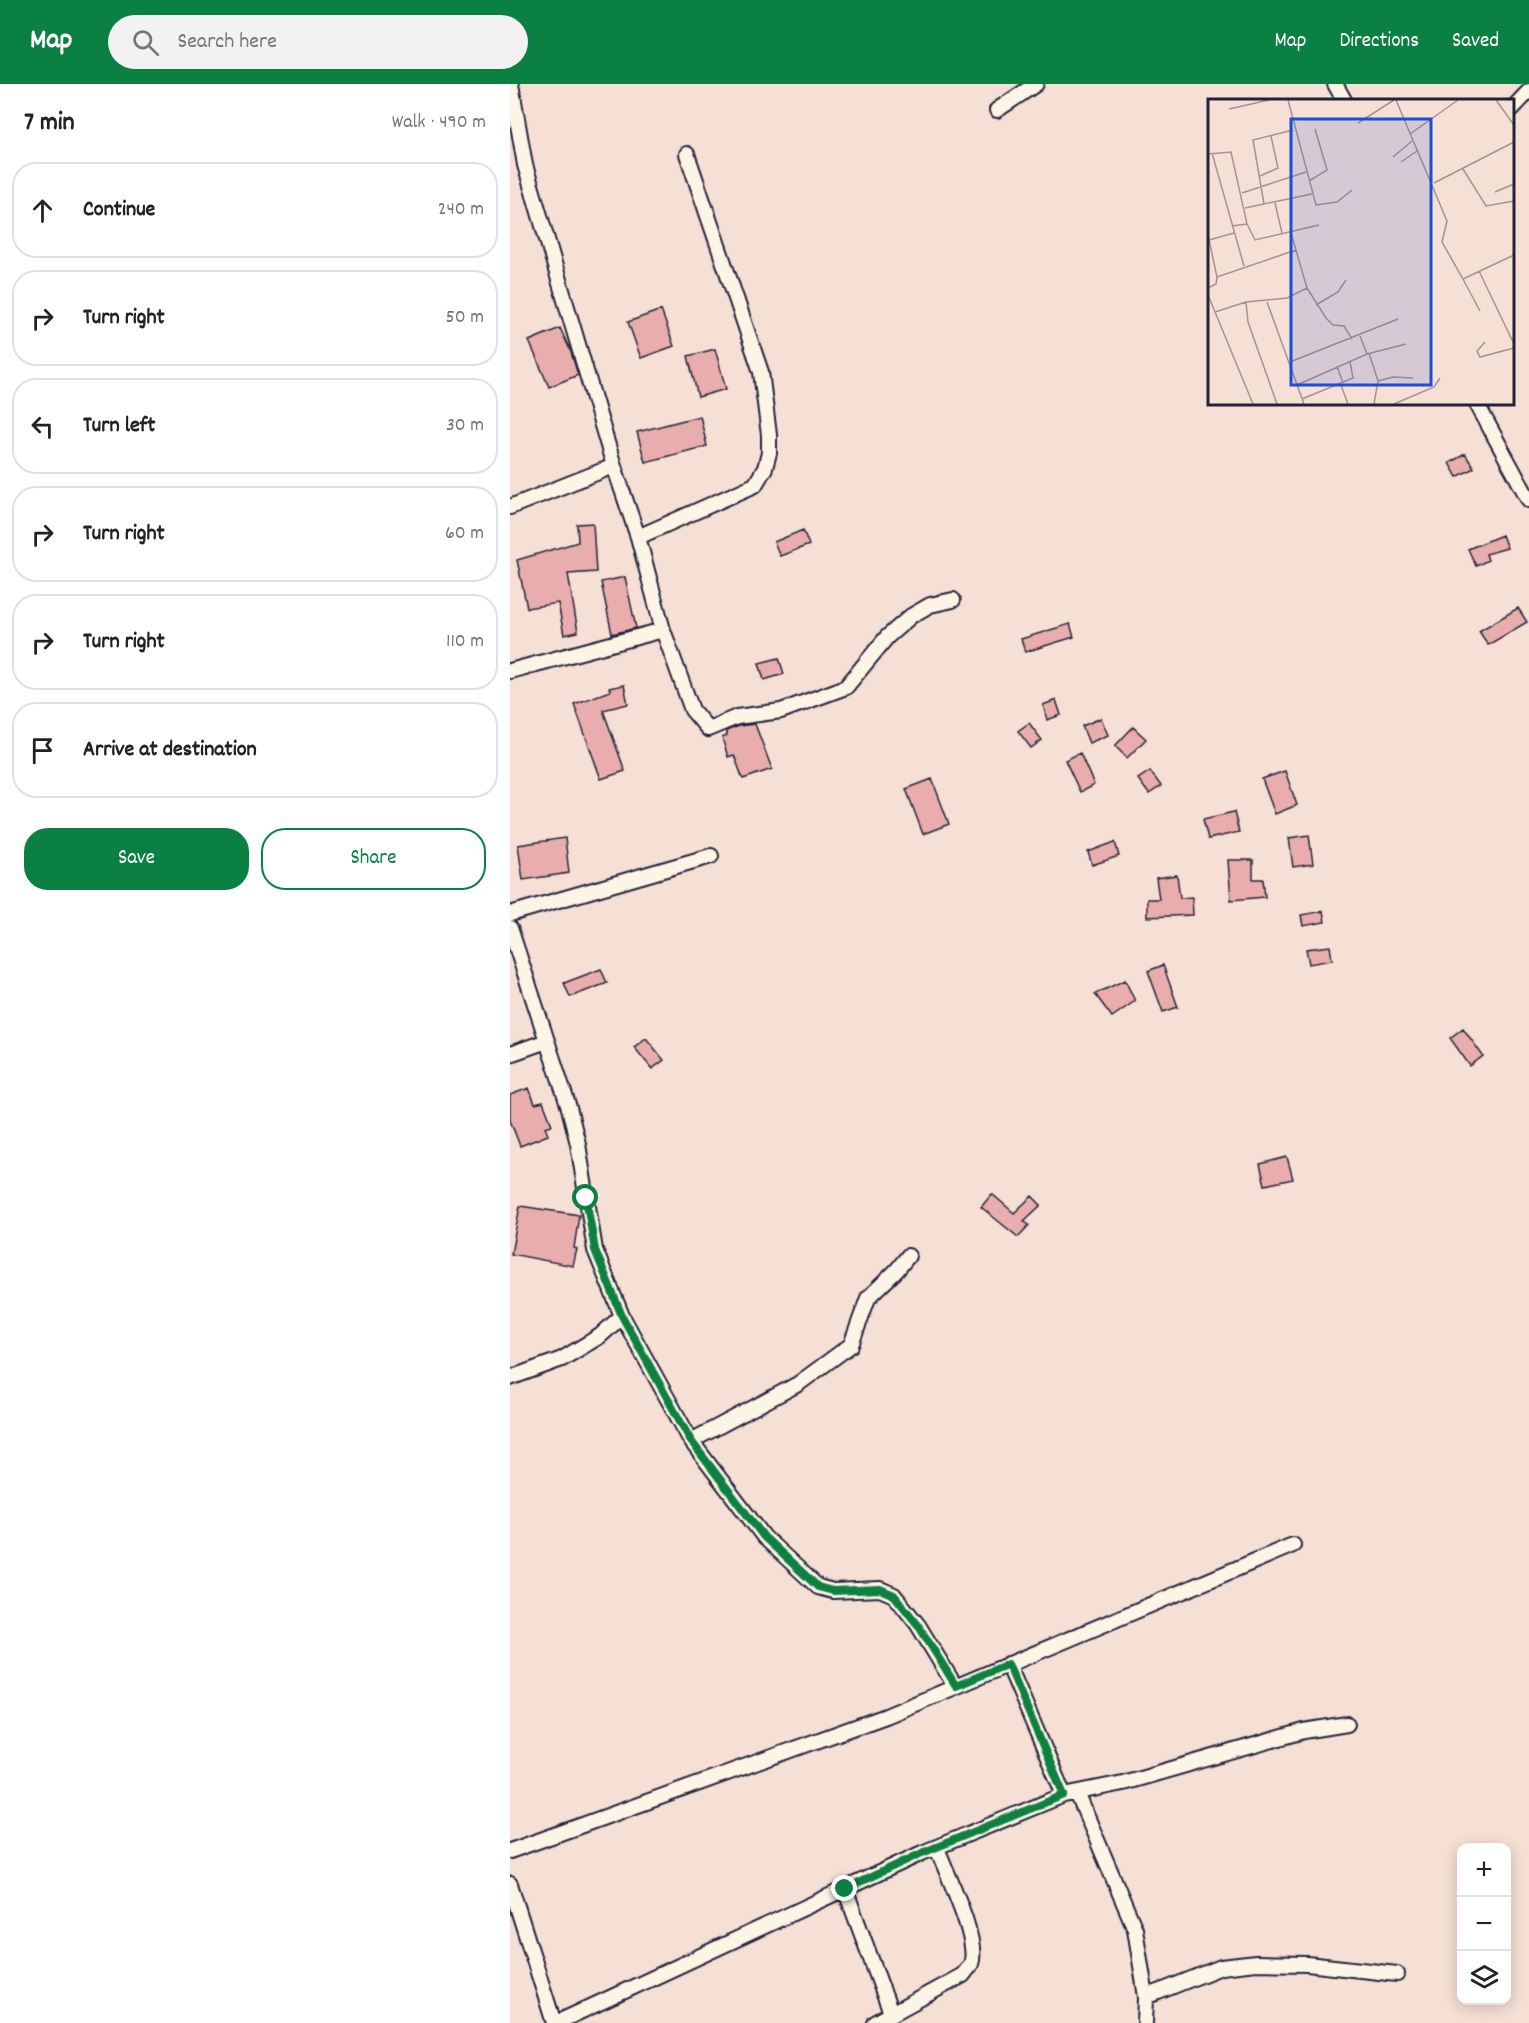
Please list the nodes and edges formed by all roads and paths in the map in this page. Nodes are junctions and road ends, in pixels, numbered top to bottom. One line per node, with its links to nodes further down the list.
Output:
1 (511, 84): 9 (street)
2 (1036, 84): 7 (street)
3 (1335, 84): 5 (street)
4 (1529, 92): 6 (street)
5 (1343, 99)
6 (1514, 107)
7 (997, 110)
8 (687, 154): 15 (street)
9 (525, 165): 10 (street); 12 (street)
10 (510, 168)
11 (1478, 405): 13 (street)
12 (614, 466): 14 (street); 15 (street)
13 (1529, 500)
14 (510, 507)
15 (638, 537): 17 (street)
16 (953, 600): 17 (street)
17 (663, 630): 18 (street)
18 (510, 671)
19 (711, 856): 20 (street)
20 (510, 914)
21 (510, 928): 22 (street)
22 (547, 1041): 23 (street); 25 (street)
23 (510, 1054)
24 (908, 1256): 27 (street)
25 (622, 1316): 26 (street); 27 (street)
26 (510, 1378)
27 (691, 1441): 30 (street)
28 (1293, 1545): 29 (street)
29 (1008, 1664): 30 (street); 32 (street)
30 (956, 1686): 34 (street)
31 (1347, 1724): 32 (street)
32 (1070, 1794): 33 (street); 38 (street)
33 (937, 1848): 36 (street); 39 (street)
34 (510, 1851)
35 (510, 1884): 40 (street)
36 (845, 1889): 39 (street); 40 (street)
37 (1397, 1974): 38 (street)
38 (1146, 1997): 42 (street)
39 (891, 2013): 41 (street)
40 (555, 2023)
41 (875, 2023)
42 (1145, 2023)

